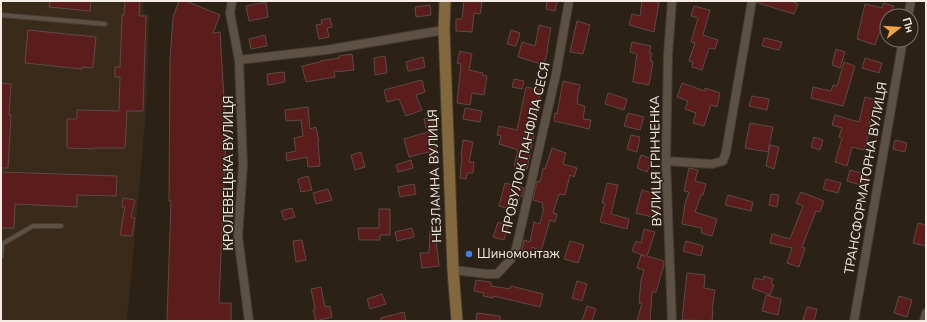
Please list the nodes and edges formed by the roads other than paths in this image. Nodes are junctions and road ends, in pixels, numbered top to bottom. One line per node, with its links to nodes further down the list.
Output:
1 (232, 1): 10 (street, КРОЛЕВЕЦЬКА ВУЛИЦЯ)
2 (445, 1): 8 (street, НЕЗЛАМНА ВУЛИЦЯ)
3 (569, 1): 14 (street, ПРОВУЛОК ПАНФІЛА СЕСЯ)
4 (672, 1): 11 (street, ВУЛИЦЯ ГРІНЧЕНКА)
5 (752, 1): 11 (street)
6 (1, 15): 7 (lane)
7 (105, 24)
8 (444, 30): 10 (street); 14 (street, НЕЗЛАМНА ВУЛИЦЯ)
9 (902, 48): 19 (street, ТРАНСФОРМАТОРНА ВУЛИЦЯ)
10 (239, 60): 16 (street, КРОЛЕВЕЦЬКА ВУЛИЦЯ)
11 (666, 161): 18 (street, ВУЛИЦЯ ГРІНЧЕНКА)
12 (61, 226): 13 (lane)
13 (1, 256)
14 (453, 270): 17 (street, НЕЗЛАМНА ВУЛИЦЯ)
15 (926, 313): 20 (street)
16 (250, 321)
17 (457, 321)
18 (672, 321)
19 (854, 321)
20 (924, 321)

